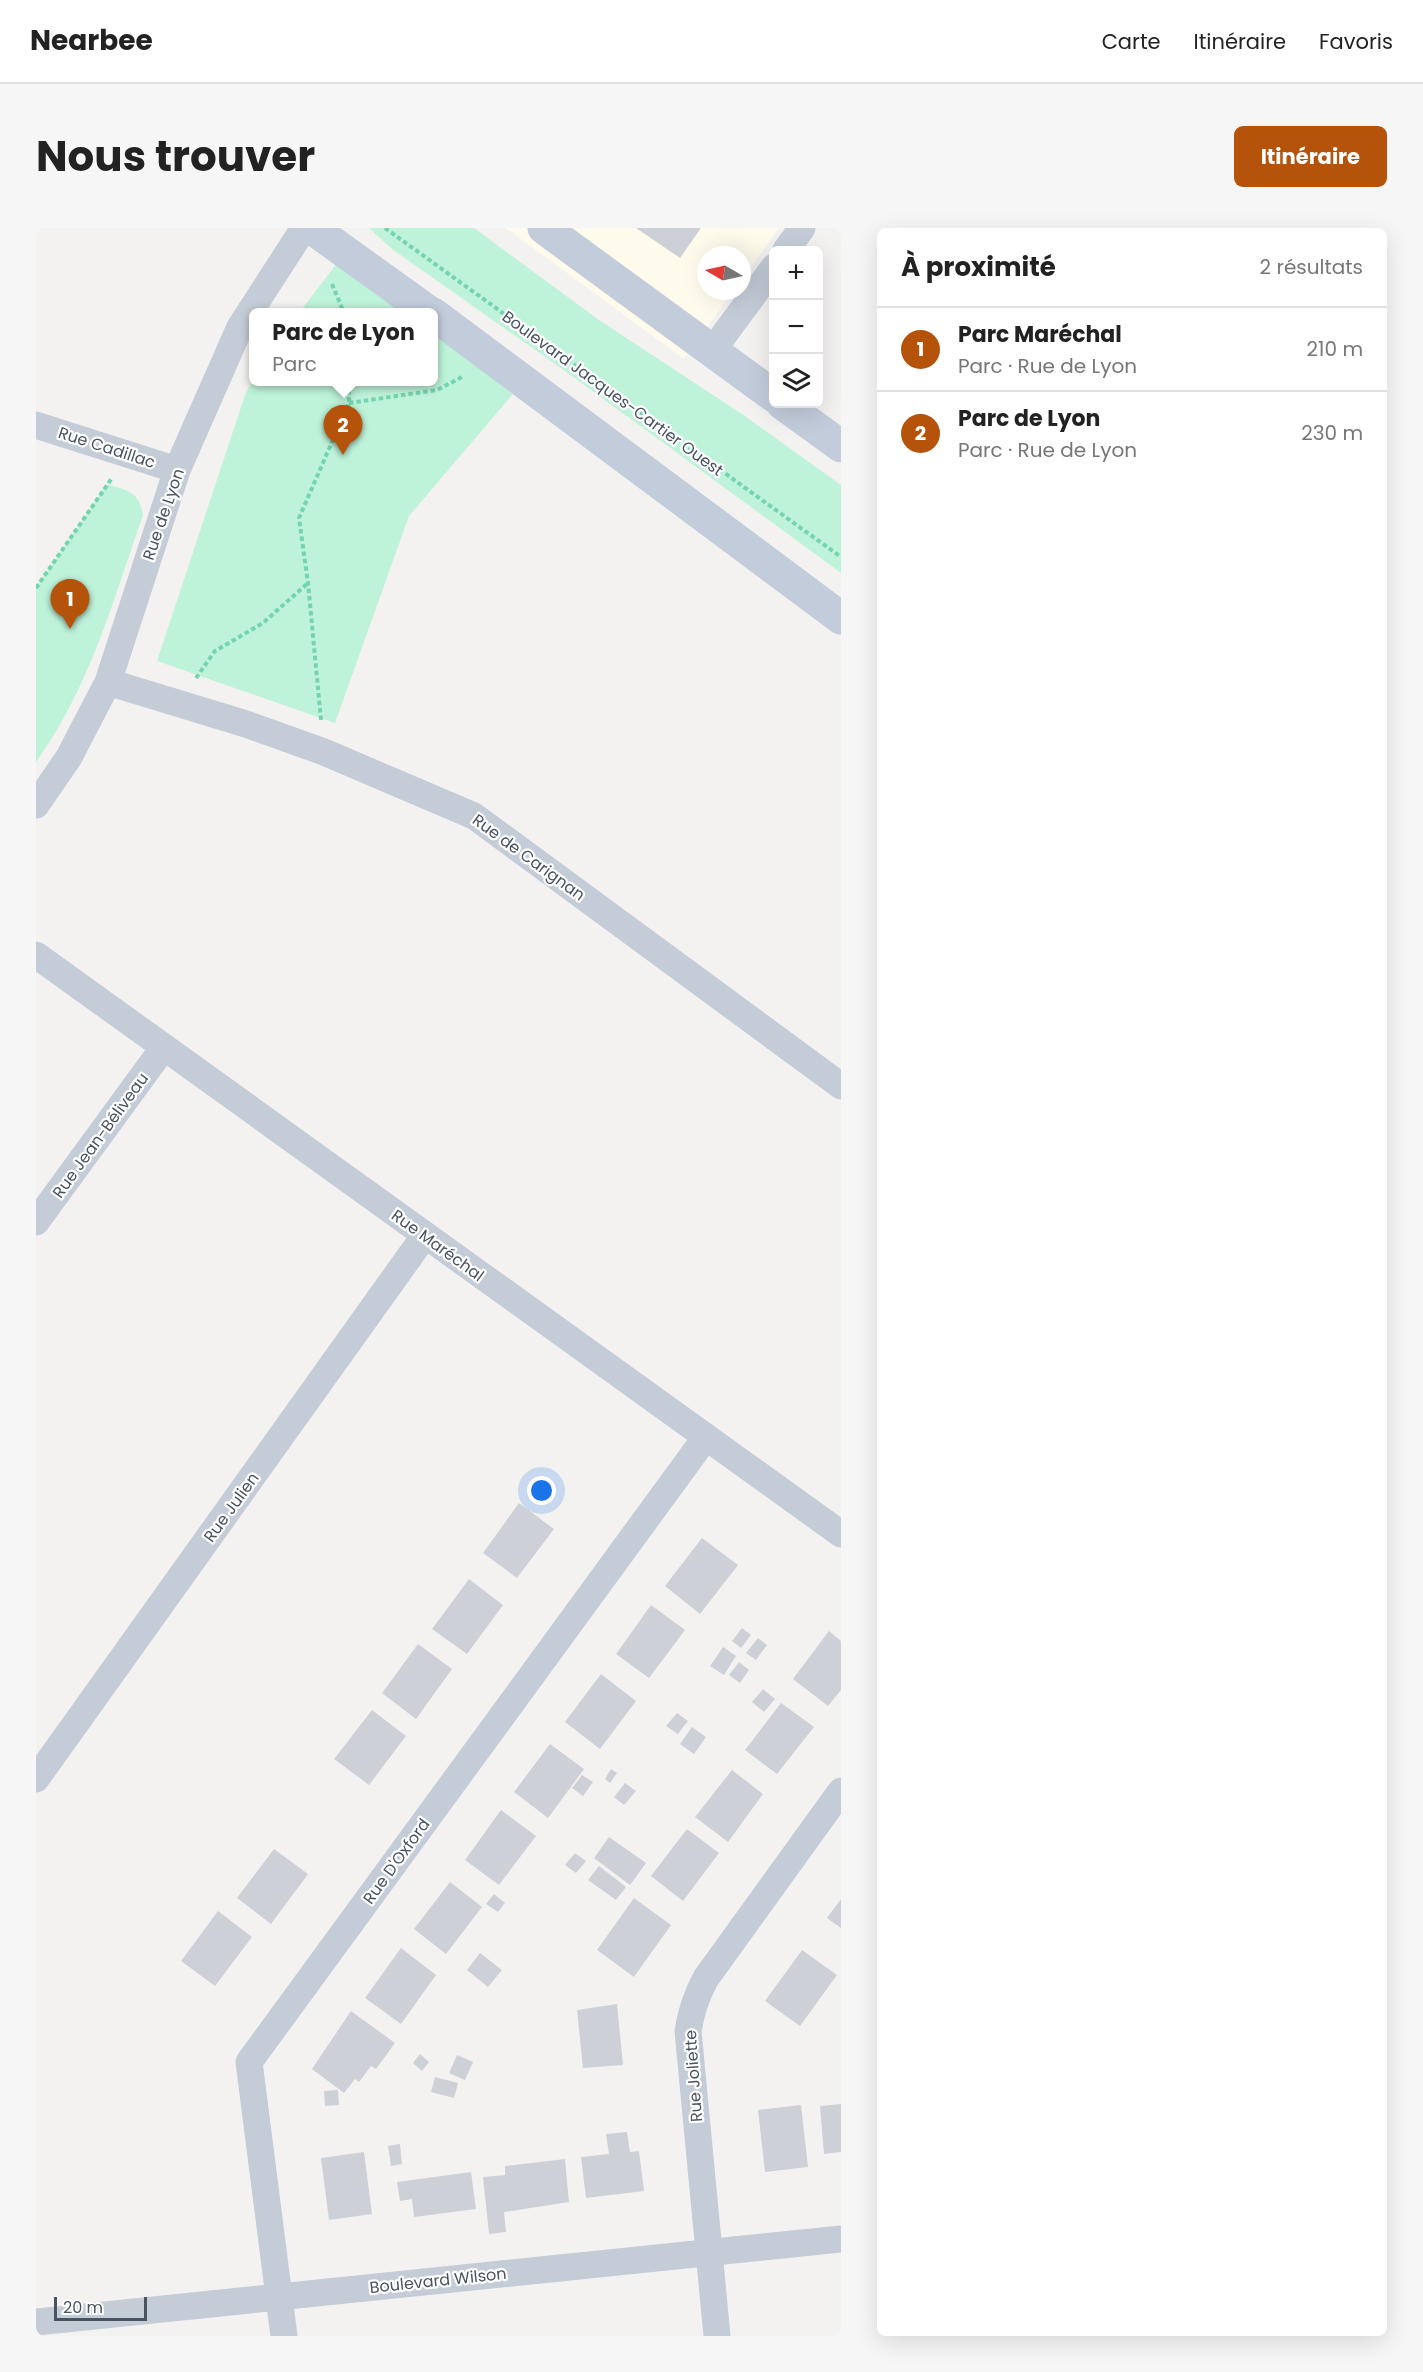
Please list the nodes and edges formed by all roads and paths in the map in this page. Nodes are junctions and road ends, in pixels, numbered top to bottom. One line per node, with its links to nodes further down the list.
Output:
1 (304, 228): 8 (street, Rue de Lyon)
2 (312, 228): 9 (main road)
3 (385, 228): 22 (path, Boulevard Jacques-Cartier Ouest)
4 (544, 228): 12 (main road)
5 (802, 228): 6 (street)
6 (789, 246)
7 (769, 274): 12 (street)
8 (252, 308)
9 (425, 308)
10 (249, 313): 21 (street, Rue de Lyon)
11 (438, 317): 13 (main road)
12 (712, 351): 15 (main road)
13 (497, 360): 16 (path); 25 (main road)
14 (349, 386): 16 (path)
15 (769, 392)
16 (349, 403): 23 (path)
17 (789, 408): 19 (main road)
18 (36, 425): 20 (street, Rue Cadillac)
19 (841, 446)
20 (130, 453): 21 (street, Rue Cadillac); 24 (path)
21 (177, 470): 26 (street, Rue de Lyon)
22 (841, 557)
23 (308, 583): 27 (path); 28 (path)
24 (36, 588)
25 (841, 618)
26 (108, 682): 27 (street, Rue de Carignan); 29 (street, Rue de Lyon)
27 (179, 704): 28 (street, Rue de Carignan)
28 (324, 752): 32 (street, Rue de Carignan)
29 (36, 805)
30 (36, 955): 31 (street, Rue Maréchal)
31 (164, 1047): 33 (street, Rue Jean-Béliveau); 34 (street, Rue Maréchal)
32 (841, 1086)
33 (36, 1222)
34 (425, 1235): 35 (street, Rue Maréchal); 37 (street, Rue Julien)
35 (706, 1437): 36 (street, Rue Maréchal); 41 (street, Rue D'Oxford)
36 (841, 1534)
37 (36, 1779)
38 (841, 1791): 40 (street, Rue Joliette)
39 (841, 2239): 40 (street, Boulevard Wilson)
40 (708, 2252): 41 (street, Boulevard Wilson); 44 (street, Rue Joliette)
41 (280, 2296): 42 (street, Boulevard Wilson); 43 (street, Rue D'Oxford)
42 (36, 2322)
43 (284, 2336)
44 (717, 2336)

